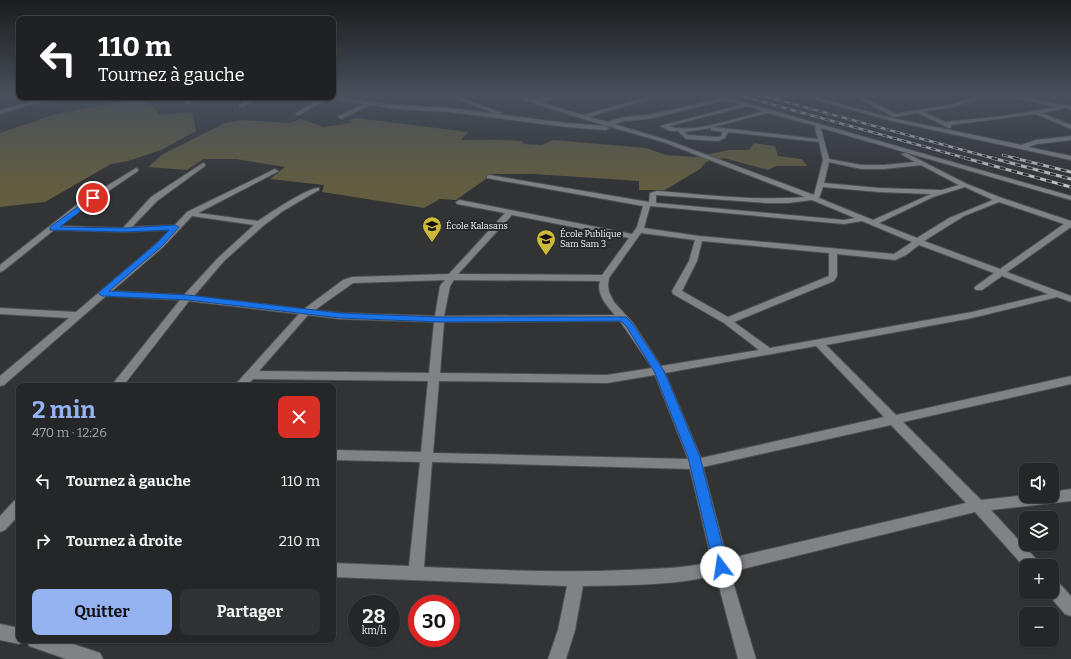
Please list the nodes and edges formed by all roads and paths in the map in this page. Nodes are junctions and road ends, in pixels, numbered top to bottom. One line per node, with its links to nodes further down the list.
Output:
1 (577, 126): 9 (street)
2 (614, 126): 9 (street)
3 (664, 126): 10 (street)
4 (713, 126): 8 (street)
5 (819, 126): 14 (street); 15 (street)
6 (929, 126): 12 (street)
7 (948, 126): 12 (street)
8 (705, 128): 10 (street); 11 (street)
9 (624, 129): 29 (street)
10 (681, 130): 11 (street)
11 (726, 130): 14 (street)
12 (983, 138): 16 (street)
13 (1071, 138): 16 (street)
14 (821, 141): 18 (street)
15 (879, 142): 19 (street); 28 (street)
16 (1022, 147): 17 (street)
17 (1071, 158)
18 (826, 160): 19 (street); 24 (street)
19 (922, 163): 25 (street)
20 (203, 164): 41 (street)
21 (136, 170): 40 (street)
22 (275, 170): 34 (street)
23 (489, 177): 32 (street)
24 (820, 185): 27 (street); 29 (street)
25 (965, 185): 27 (street); 30 (street)
26 (317, 189): 37 (street)
27 (941, 192): 36 (street)
28 (1071, 198)
29 (813, 199): 32 (street); 35 (street)
30 (999, 200): 38 (street); 44 (street)
31 (460, 202): 33 (street)
32 (650, 204): 35 (street); 42 (street)
33 (510, 212): 42 (street); 50 (street)
34 (190, 214): 37 (street); 39 (street)
35 (862, 219): 36 (street)
36 (872, 223): 44 (street)
37 (260, 224): 55 (street)
38 (1071, 224): 49 (street)
39 (175, 227): 41 (street); 53 (street)
40 (53, 228): 41 (street); 47 (street)
41 (125, 230)
42 (637, 234): 43 (street); 51 (street)
43 (699, 238): 45 (street); 62 (street)
44 (917, 241): 45 (street); 49 (street)
45 (832, 252): 62 (street)
46 (0, 261): 47 (street)
47 (9, 262): 48 (street)
48 (0, 269)
49 (1000, 272): 52 (street); 54 (street)
50 (451, 277): 51 (street); 58 (street); 61 (street)
51 (605, 278): 60 (street)
52 (979, 288)
53 (102, 293): 55 (street); 59 (street)
54 (1058, 294): 56 (street); 63 (street)
55 (188, 298): 58 (street); 70 (street)
56 (1071, 299)
57 (0, 311): 59 (street)
58 (306, 312): 61 (street); 66 (street)
59 (76, 315): 69 (street)
60 (623, 318): 61 (street); 65 (street)
61 (439, 319): 67 (street)
62 (727, 322): 64 (street)
63 (819, 343): 64 (street); 72 (street)
64 (768, 352): 65 (street)
65 (659, 371): 67 (street); 75 (street)
66 (250, 375): 67 (street); 71 (street)
67 (434, 377): 74 (street)
68 (1071, 380): 72 (street)
69 (0, 382)
70 (119, 383)
71 (243, 383)
72 (894, 420): 75 (street); 77 (street)
73 (336, 455): 74 (street)
74 (427, 459): 75 (street); 83 (street)
75 (696, 464): 81 (street)
76 (1071, 495): 77 (street)
77 (978, 506): 80 (street); 81 (street)
78 (16, 509): 79 (street)
79 (0, 526)
80 (1026, 559)
81 (721, 567): 84 (street); 92 (street)
82 (336, 570): 83 (street)
83 (416, 572): 84 (street)
84 (576, 580): 91 (street)
85 (1059, 595): 86 (street)
86 (1071, 608)
87 (0, 632): 88 (street)
88 (16, 635)
89 (49, 643): 90 (street)
90 (94, 659)
91 (557, 659)
92 (747, 659)

